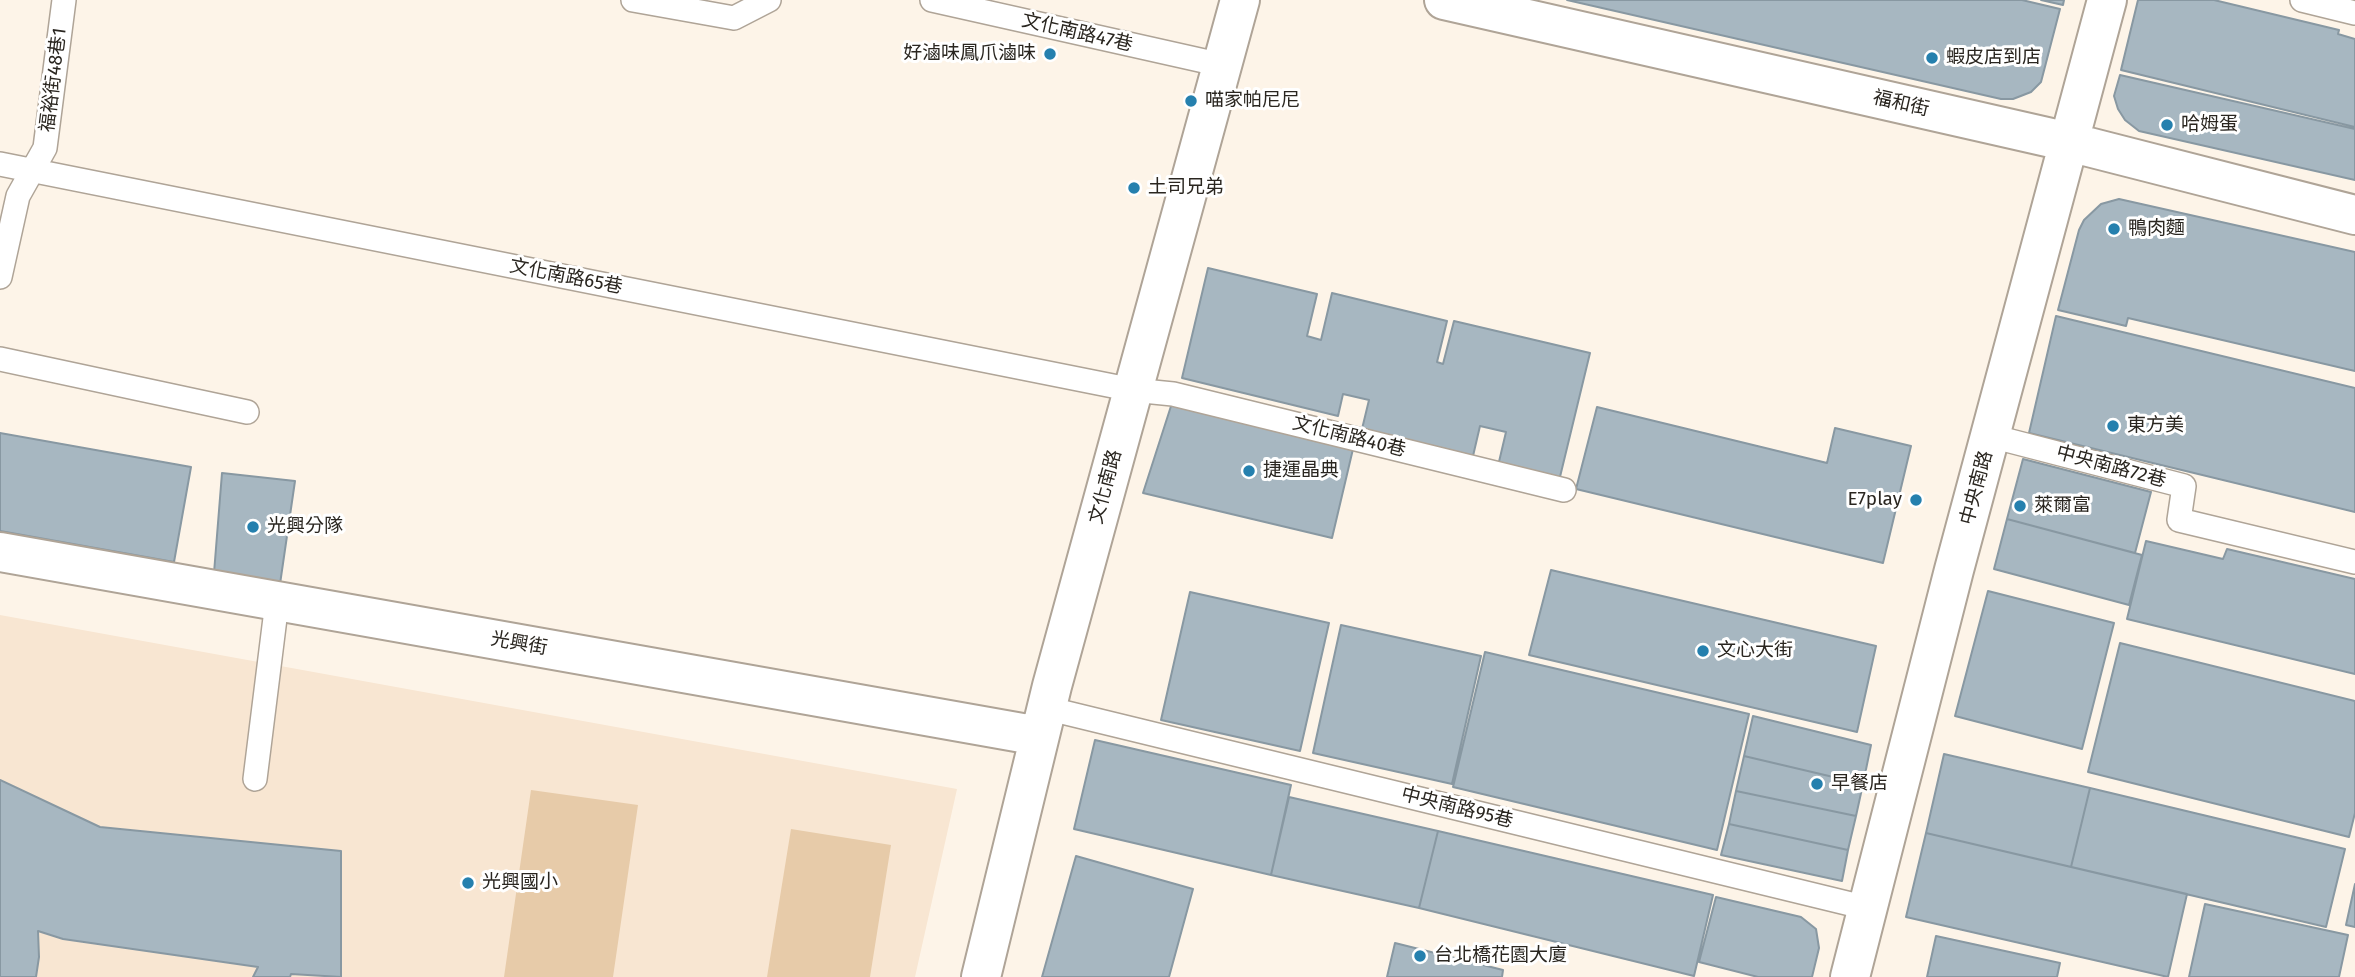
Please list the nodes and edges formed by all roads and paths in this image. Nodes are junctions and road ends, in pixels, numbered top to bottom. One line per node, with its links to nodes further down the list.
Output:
1 (64, 0): 13 (lane, 福裕街48巷1)
2 (633, 0): 3 (lane)
3 (769, 0)
4 (932, 0): 10 (lane, 文化南路47巷)
5 (1240, 0): 10 (street, 文化南路)
6 (1444, 0): 11 (street, 福和街)
7 (2107, 0): 11 (street, 中央南路)
8 (2302, 0): 9 (lane)
9 (2355, 13)
10 (1222, 65): 17 (street, 文化南路)
11 (2069, 142): 14 (street, 福和街); 19 (street, 中央南路)
12 (0, 164): 13 (lane, 文化南路65巷)
13 (33, 171): 15 (lane, 福裕街48巷1); 17 (lane, 文化南路65巷)
14 (2355, 215)
15 (0, 277)
16 (0, 359): 18 (lane)
17 (1133, 390): 20 (lane, 文化南路40巷); 24 (street, 文化南路)
18 (247, 412)
19 (1991, 436): 22 (lane, 中央南路72巷); 26 (street, 中央南路)
20 (1564, 490)
21 (0, 552): 23 (street, 光興街)
22 (2355, 562)
23 (277, 602): 24 (street, 光興街); 25 (lane)
24 (1043, 722): 26 (lane, 中央南路95巷); 27 (street, 文化南路)
25 (255, 779)
26 (1867, 908): 28 (street, 中央南路)
27 (981, 977)
28 (1850, 977)

